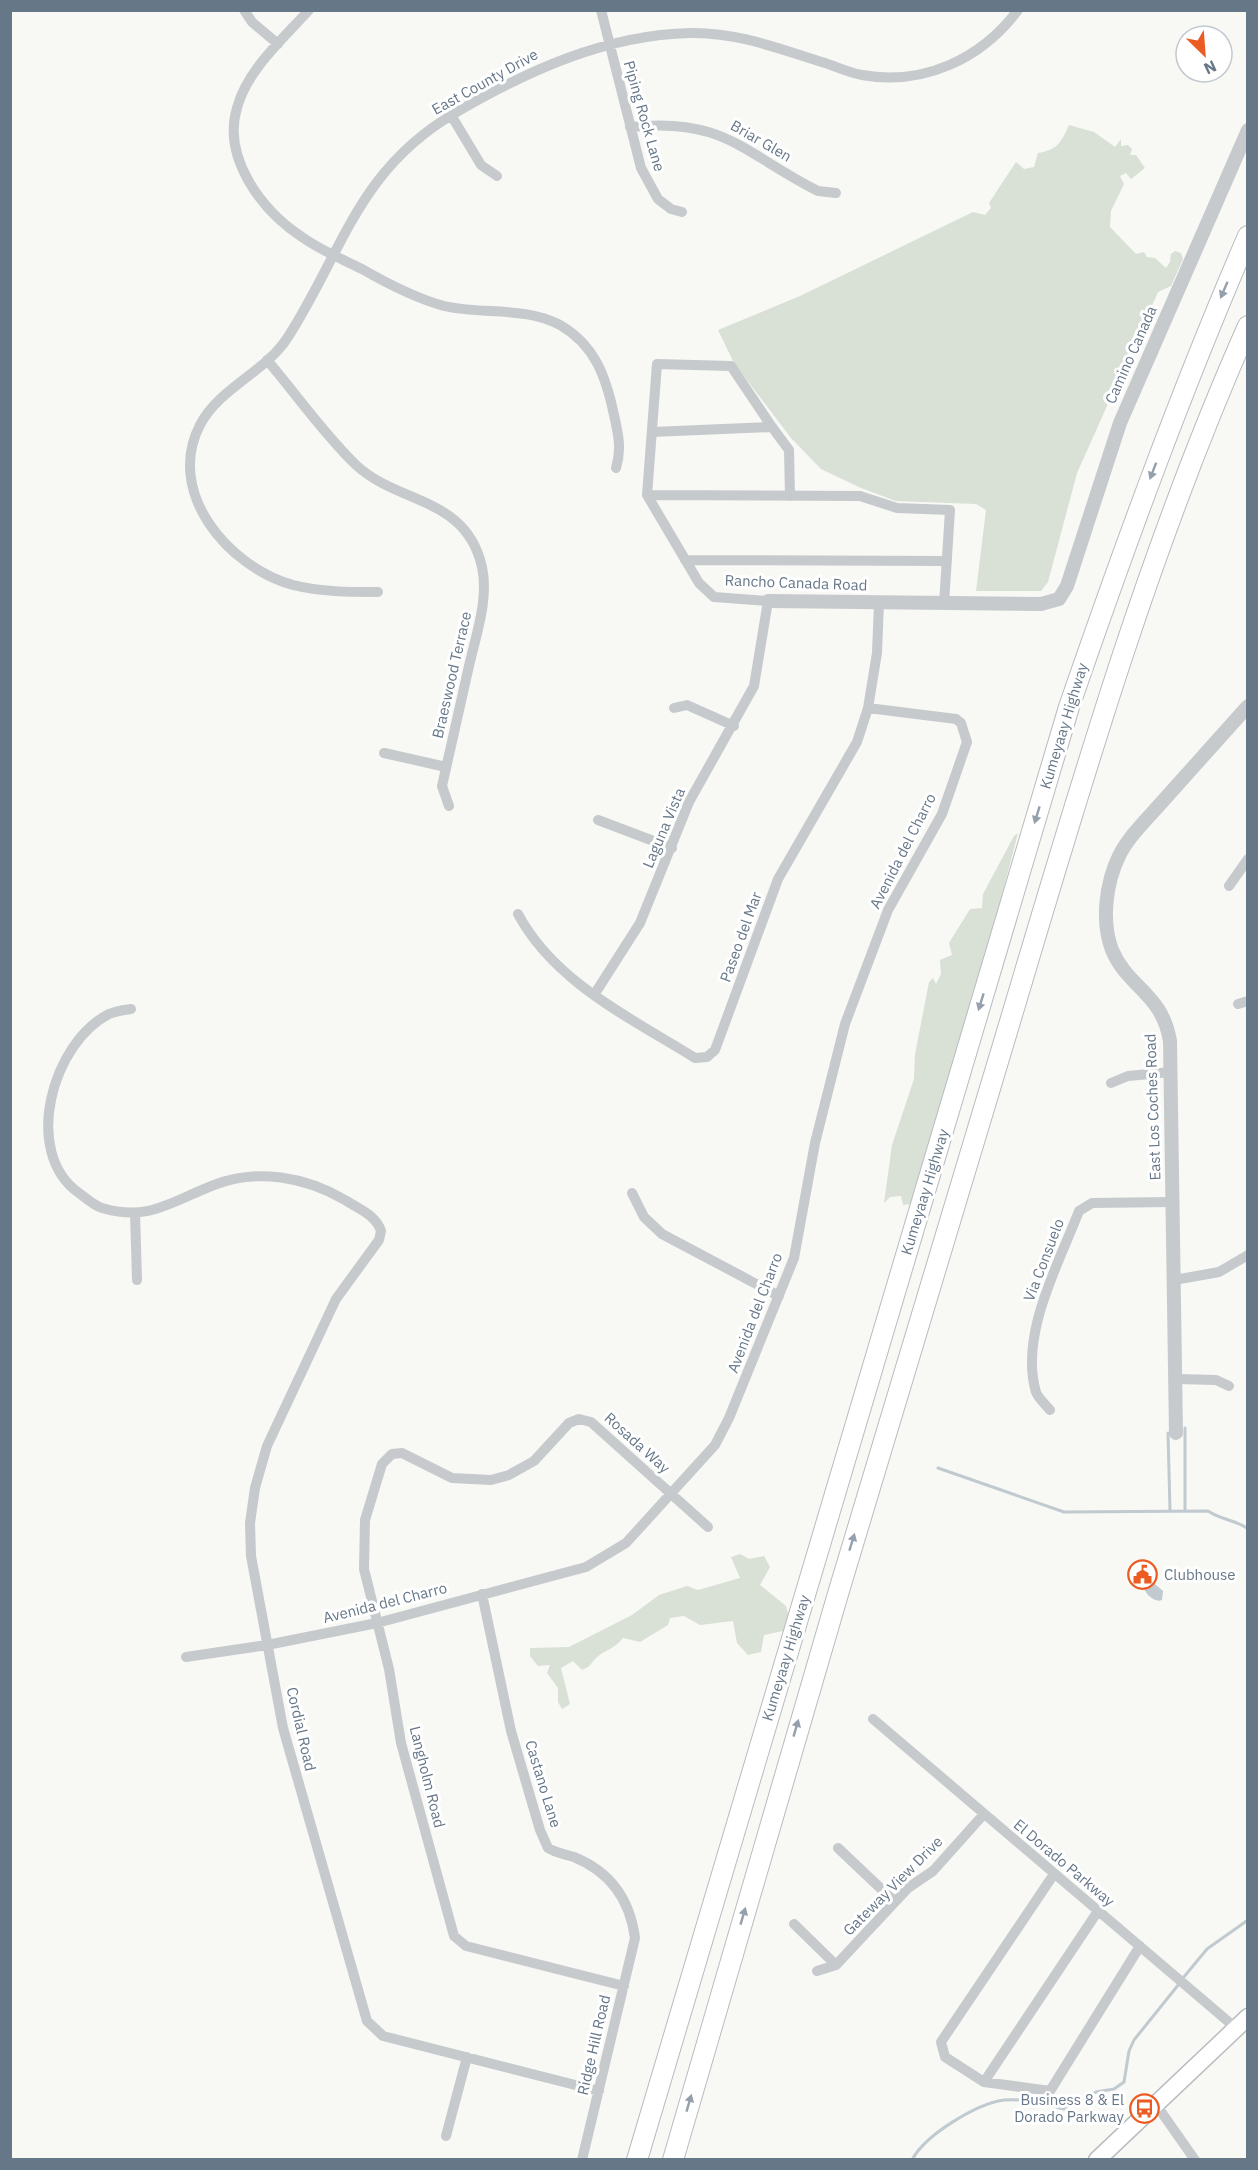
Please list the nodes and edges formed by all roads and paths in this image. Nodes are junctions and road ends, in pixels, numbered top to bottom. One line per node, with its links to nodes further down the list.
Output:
1 (244, 10): 5 (street)
2 (309, 10): 5 (street)
3 (601, 10): 6 (street, Piping Rock Lane)
4 (1018, 10): 6 (street, East County Drive)
5 (278, 45): 14 (street)
6 (610, 46): 7 (street, East County Drive); 8 (street, Piping Rock Lane)
7 (451, 115): 10 (street); 14 (street, East County Drive)
8 (630, 127): 11 (street, Briar Glen); 12 (street, Piping Rock Lane)
9 (1248, 130): 25 (street, Camino Canada)
10 (497, 176)
11 (836, 193)
12 (682, 212)
13 (1248, 236): 82 (highway, Kumeyaay Highway, one-way to 82)
14 (333, 254): 16 (street, East County Drive); 19 (street)
15 (1248, 326): 83 (highway, Kumeyaay Highway, one-way to 15)
16 (267, 360): 24 (street, East County Drive); 34 (street, Braeswood Terrace)
17 (772, 427): 18 (street); 18 (street); 21 (street)
18 (652, 432): 20 (street)
19 (616, 468)
20 (647, 495): 21 (street); 22 (street, Rancho Canada Road)
21 (790, 496): 23 (street)
22 (685, 560): 23 (street); 26 (street, Rancho Canada Road)
23 (947, 561): 28 (street)
24 (378, 592)
25 (1059, 599): 28 (street, Rancho Canada Road)
26 (768, 601): 27 (street, Rancho Canada Road); 32 (street, Laguna Vista)
27 (879, 602): 28 (street, Rancho Canada Road); 31 (street, Paseo del Mar)
28 (944, 604)
29 (1248, 706): 43 (street, East Los Coches Road)
30 (674, 708): 32 (street)
31 (868, 708): 41 (street, Paseo del Mar); 51 (street, Avenida del Charro)
32 (734, 726): 37 (street, Laguna Vista)
33 (384, 753): 34 (street)
34 (446, 768): 35 (street, Braeswood Terrace)
35 (448, 806)
36 (598, 820): 37 (street)
37 (672, 848): 41 (street, Laguna Vista)
38 (1248, 859): 39 (street)
39 (1229, 886)
40 (518, 914): 41 (street, Paseo del Mar)
41 (594, 995)
42 (131, 1009): 47 (street)
43 (1171, 1072): 44 (street); 46 (street, East Los Coches Road)
44 (1111, 1083)
45 (632, 1193): 51 (street)
46 (1172, 1202): 50 (street, East Los Coches Road); 54 (street, Via Consuelo)
47 (135, 1213): 49 (street); 61 (street, Cordial Road)
48 (1248, 1255): 50 (street)
49 (137, 1280)
50 (1174, 1280): 52 (street, East Los Coches Road)
51 (779, 1296): 57 (street, Avenida del Charro)
52 (1177, 1379): 53 (street); 55 (street, East Los Coches Road)
53 (1229, 1386)
54 (1050, 1410)
55 (1176, 1433)
56 (392, 1454): 57 (street, Rosada Way); 60 (street, Langholm Road)
57 (673, 1494): 58 (street); 59 (street, Avenida del Charro)
58 (708, 1527)
59 (482, 1594): 60 (street, Avenida del Charro); 70 (street, Castano Lane)
60 (377, 1623): 61 (street, Avenida del Charro); 74 (street, Langholm Road)
61 (267, 1645): 62 (street, Avenida del Charro); 76 (street, Cordial Road)
62 (186, 1657)
63 (873, 1719): 64 (street, El Dorado Parkway)
64 (984, 1814): 66 (street, El Dorado Parkway); 67 (street, Gateway View Drive)
65 (838, 1848): 67 (street)
66 (1054, 1874): 68 (street, El Dorado Parkway); 77 (street)
67 (895, 1902): 72 (street, Gateway View Drive)
68 (1098, 1911): 71 (street, El Dorado Parkway); 77 (street)
69 (794, 1924): 72 (street)
70 (635, 1938): 74 (street, Ridge Hill Road)
71 (1140, 1946): 75 (street, El Dorado Parkway); 77 (street)
72 (836, 1965): 73 (street, Gateway View Drive)
73 (817, 1971)
74 (624, 1986): 78 (street, Ridge Hill Road)
75 (1244, 2026): 79 (main road)
76 (467, 2057): 78 (street, Cordial Road); 80 (street)
77 (984, 2082)
78 (599, 2091): 81 (street, Ridge Hill Road)
79 (1155, 2103): 84 (main road); 85 (street)
80 (446, 2136)
81 (582, 2160)
82 (637, 2160)
83 (673, 2160)
84 (1097, 2160)
85 (1195, 2160)

